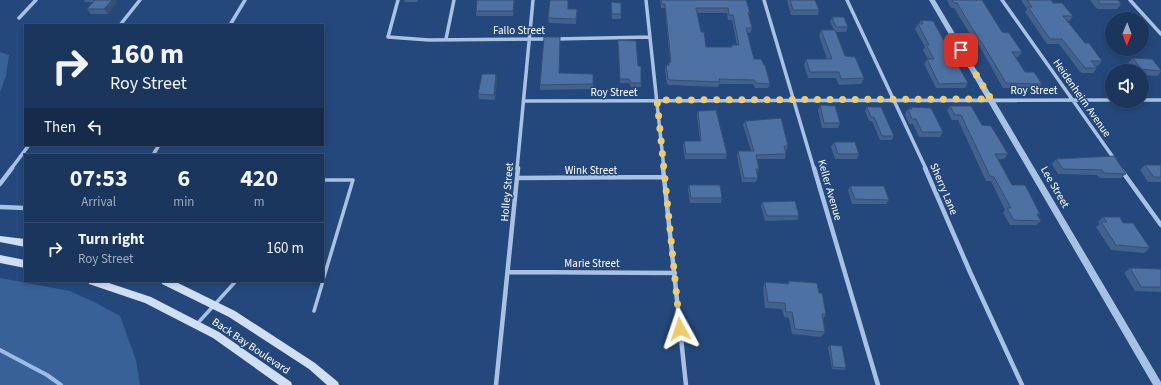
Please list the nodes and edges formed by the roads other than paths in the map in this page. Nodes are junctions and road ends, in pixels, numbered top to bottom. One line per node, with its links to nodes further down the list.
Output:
1 (36, 0): 13 (street)
2 (140, 0): 14 (street)
3 (245, 0): 15 (street)
4 (398, 0): 19 (street, Fallo Street)
5 (454, 0): 19 (street)
6 (534, 0): 18 (street, Holley Street)
7 (646, 0): 17 (street)
8 (764, 0): 28 (street, Keller Avenue)
9 (847, 0): 23 (street, Sherry Lane)
10 (932, 0): 20 (street, Lee Street)
11 (1002, 0): 21 (street, Heidenheim Avenue)
12 (1130, 0): 16 (street)
13 (18, 18)
14 (121, 24)
15 (231, 24)
16 (1161, 34)
17 (650, 38): 18 (street, Fallo Street); 22 (street)
18 (529, 39): 19 (street, Fallo Street); 27 (street, Holley Street)
19 (446, 40)
20 (991, 99): 21 (street, Roy Street); 23 (street, Roy Street); 59 (street, Lee Street)
21 (1072, 99): 24 (street, Roy Street); 30 (street, Heidenheim Avenue)
22 (657, 100): 27 (street, Roy Street); 28 (street, Roy Street); 32 (street)
23 (892, 100): 28 (street, Roy Street); 58 (street, Sherry Lane)
24 (1105, 100)
25 (1149, 100): 26 (street)
26 (1161, 100)
27 (525, 101): 33 (street, Holley Street)
28 (794, 101): 57 (street, Keller Avenue)
29 (28, 146): 35 (street)
30 (1117, 163)
31 (1121, 170): 38 (street)
32 (664, 177): 33 (street, Wink Street); 44 (street)
33 (517, 178): 43 (street, Holley Street)
34 (324, 180): 45 (lane)
35 (0, 184)
36 (0, 207): 37 (street)
37 (24, 208)
38 (1161, 225)
39 (0, 239): 40 (main road)
40 (24, 243)
41 (0, 259): 42 (main road)
42 (24, 264)
43 (508, 272): 44 (street, Marie Street); 55 (street, Holley Street)
44 (675, 272): 56 (street)
45 (324, 278)
46 (95, 282): 52 (main road, Back Bay Boulevard)
47 (167, 282): 50 (main road, Back Bay Boulevard)
48 (235, 282): 50 (lane)
49 (323, 282): 51 (lane)
50 (214, 305): 52 (lane); 54 (main road, Back Bay Boulevard)
51 (314, 311)
52 (196, 325): 53 (main road, Back Bay Boulevard)
53 (287, 385)
54 (334, 385)
55 (496, 385)
56 (686, 385)
57 (878, 385)
58 (1022, 385)
59 (1158, 385)

